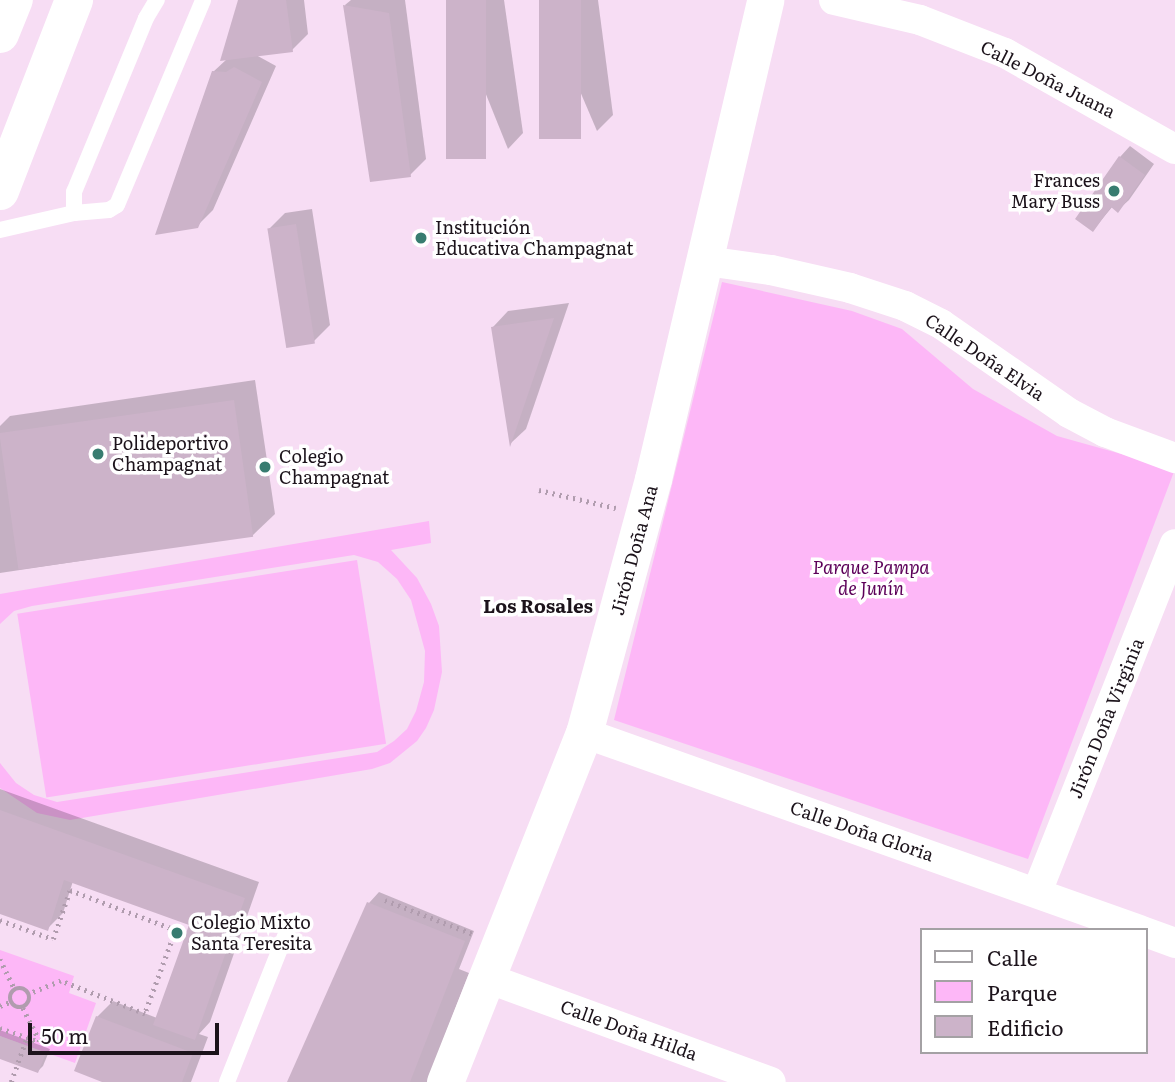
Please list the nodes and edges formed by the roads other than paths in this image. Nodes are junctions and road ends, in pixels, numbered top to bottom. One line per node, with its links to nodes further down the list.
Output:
1 (14, 0): 7 (main road)
2 (74, 0): 9 (main road)
3 (157, 0): 10 (lane)
4 (203, 0): 10 (lane)
5 (765, 0): 12 (street, Jirón Doña Ana)
6 (834, 0): 8 (street, Calle Doña Juana)
7 (0, 34)
8 (1175, 149)
9 (0, 191)
10 (74, 213): 11 (lane)
11 (0, 230)
12 (706, 261): 13 (street, Calle Doña Elvia); 15 (street, Jirón Doña Ana)
13 (1175, 458)
14 (1175, 544): 16 (street, Jirón Doña Virginia)
15 (584, 733): 16 (street, Calle Doña Gloria); 21 (street, Jirón Doña Ana)
16 (1037, 892): 18 (street, Calle Doña Gloria)
17 (291, 921): 22 (lane)
18 (1135, 928)
19 (1147, 933): 20 (street)
20 (1175, 943)
21 (487, 978): 23 (street, Jirón Doña Ana); 24 (street, Calle Doña Hilda)
22 (227, 1082)
23 (445, 1082)
24 (771, 1082)

